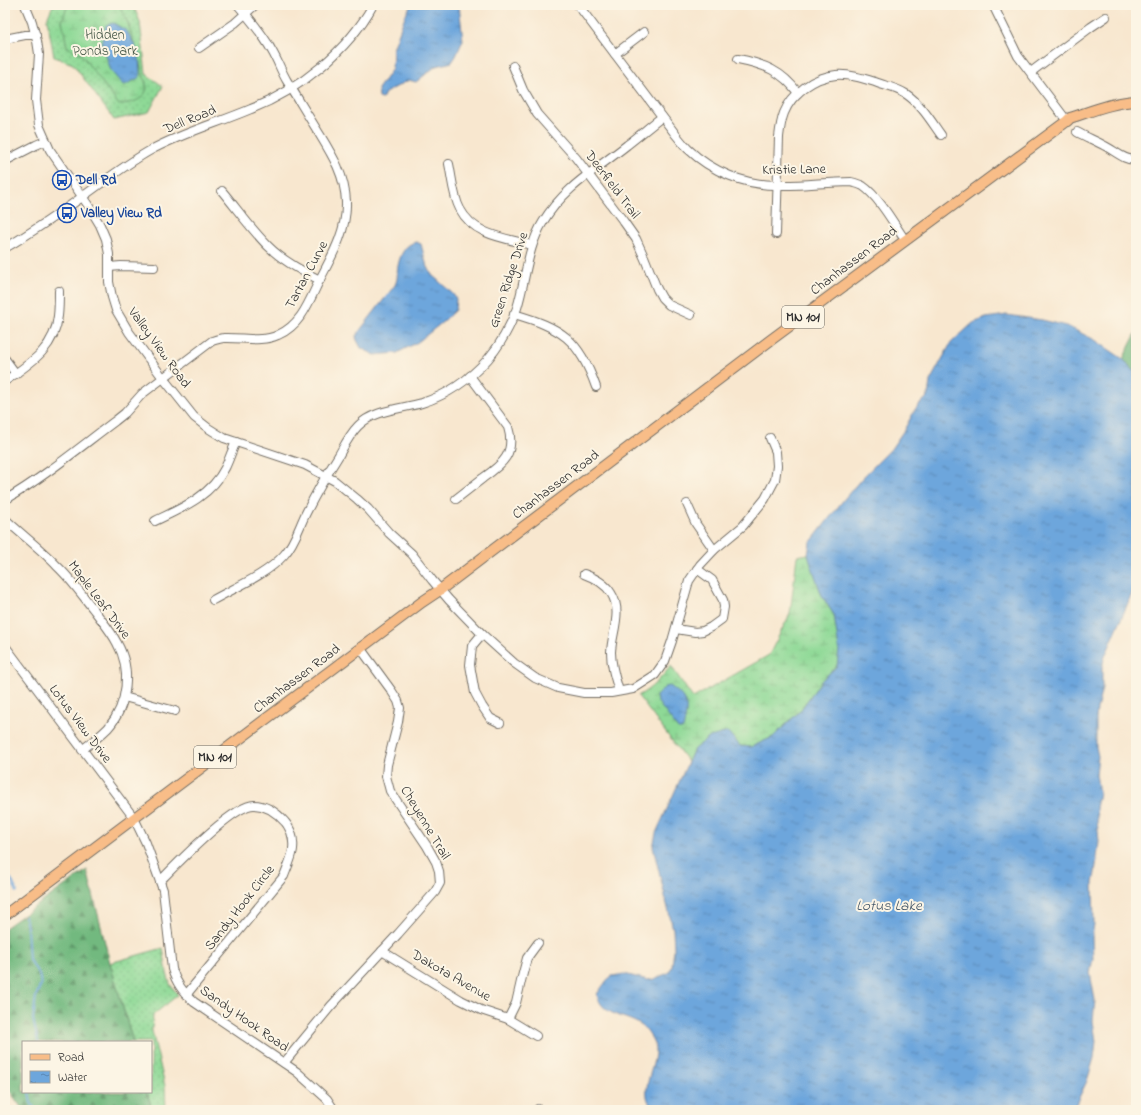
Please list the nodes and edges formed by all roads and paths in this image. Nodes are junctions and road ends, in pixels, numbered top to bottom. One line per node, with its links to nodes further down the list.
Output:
1 (25, 5): 10 (street, Valley View Road)
2 (238, 5): 7 (street, Tartan Curve)
3 (255, 5): 7 (street)
4 (373, 5): 17 (street, Dell Road)
5 (578, 5): 13 (street, Kristie Lane)
6 (993, 5): 16 (street)
7 (246, 14): 12 (street); 17 (street, Tartan Curve)
8 (1106, 17): 16 (street)
9 (644, 32): 13 (street)
10 (36, 35): 11 (street); 24 (street, Valley View Road)
11 (5, 39)
12 (199, 48)
13 (615, 54): 20 (street, Kristie Lane)
14 (738, 59): 18 (street)
15 (513, 66): 28 (street, Deerfield Trail)
16 (1031, 72): 21 (street)
17 (292, 88): 31 (street, Dell Road); 38 (street, Tartan Curve)
18 (798, 93): 23 (street); 29 (street)
19 (1136, 101): 21 (main road, Chanhassen Road / MN 101)
20 (662, 117): 28 (street, Green Ridge Drive); 29 (street, Kristie Lane)
21 (1066, 121): 33 (main road, Chanhassen Road / MN 101)
22 (1077, 132): 25 (street)
23 (941, 135)
24 (45, 141): 26 (street); 31 (street, Valley View Road)
25 (1136, 160)
26 (5, 161)
27 (449, 164): 34 (street)
28 (588, 174): 34 (street, Green Ridge Drive); 41 (street, Deerfield Trail)
29 (778, 186): 32 (street); 33 (street, Kristie Lane)
30 (222, 191): 38 (street)
31 (82, 197): 35 (street, Dell Road); 36 (street, Valley View Road)
32 (776, 234)
33 (906, 240): 59 (main road, Chanhassen Road / MN 101)
34 (532, 245): 40 (street, Green Ridge Drive)
35 (5, 248)
36 (109, 267): 37 (street); 45 (street, Valley View Road)
37 (154, 267)
38 (320, 280): 45 (street, Tartan Curve)
39 (59, 291): 43 (street)
40 (514, 314): 44 (street, Green Ridge Drive); 47 (street)
41 (691, 315)
42 (5, 359): 43 (street)
43 (16, 374): 46 (street)
44 (470, 376): 50 (street, Green Ridge Drive); 51 (street)
45 (163, 378): 49 (street, Valley View Road); 52 (street, Tartan Curve)
46 (5, 381)
47 (596, 387)
48 (770, 438): 56 (street, Valley View Road)
49 (236, 442): 50 (street, Valley View Road); 55 (street)
50 (326, 476): 59 (street, Valley View Road); 60 (street, Green Ridge Drive)
51 (456, 499)
52 (5, 500)
53 (687, 504): 56 (street)
54 (5, 519): 66 (street, Maple Leaf Drive)
55 (155, 521)
56 (714, 550): 57 (street, Valley View Road)
57 (697, 569): 61 (street, Valley View Road); 61 (street)
58 (584, 574): 65 (street)
59 (440, 590): 62 (street, Valley View Road); 64 (main road, Chanhassen Road / MN 101)
60 (213, 600)
61 (676, 629): 65 (street, Valley View Road)
62 (482, 634): 65 (street, Valley View Road); 68 (street)
63 (5, 646): 69 (street, Lotus View Drive)
64 (361, 648): 70 (main road, Chanhassen Road / MN 101); 74 (street, Cheyenne Trail)
65 (619, 692)
66 (124, 697): 67 (street); 69 (street, Maple Leaf Drive)
67 (175, 711)
68 (500, 724)
69 (82, 750): 70 (street, Lotus View Drive)
70 (134, 818): 71 (street, Sandy Hook Road); 72 (main road, Chanhassen Road / MN 101)
71 (160, 881): 75 (street, Sandy Hook Road); 75 (street, Sandy Hook Circle)
72 (5, 915)
73 (538, 943): 76 (street)
74 (382, 951): 76 (street, Dakota Avenue); 78 (street, Cheyenne Trail)
75 (186, 995): 78 (street, Sandy Hook Road)
76 (508, 1019): 77 (street, Dakota Avenue)
77 (536, 1036)
78 (284, 1063): 79 (street, Sandy Hook Road)
79 (334, 1110)

